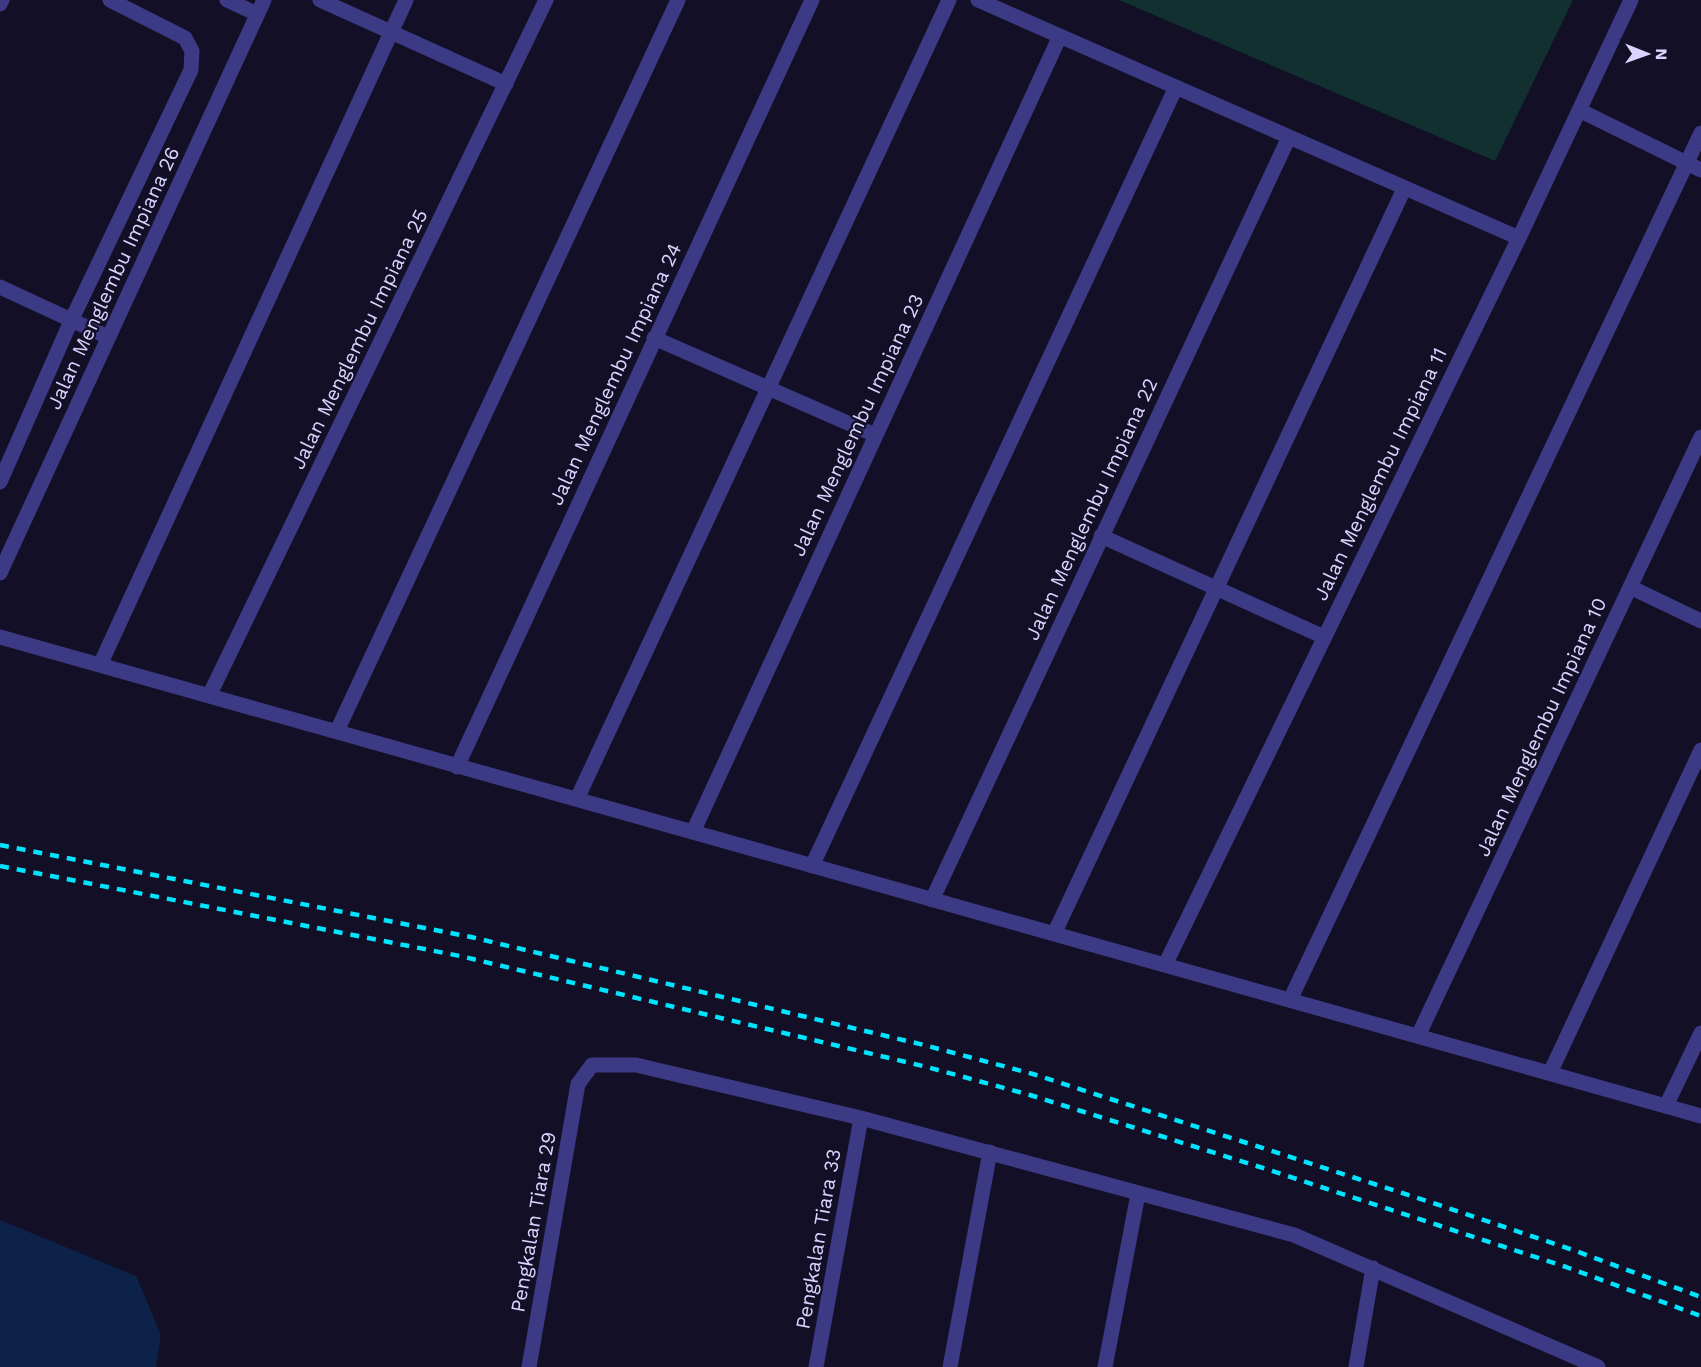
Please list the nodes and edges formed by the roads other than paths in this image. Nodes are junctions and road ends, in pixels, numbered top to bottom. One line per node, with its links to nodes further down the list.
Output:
1 (2, 0): 13 (street)
2 (110, 0): 27 (street)
3 (227, 0): 14 (street)
4 (264, 0): 14 (street, Jalan Menglembu Impiana 26)
5 (320, 0): 15 (street)
6 (406, 0): 15 (street)
7 (546, 0): 17 (street, Jalan Menglembu Impiana 25)
8 (678, 0): 43 (street)
9 (812, 0): 29 (street, Jalan Menglembu Impiana 24)
10 (949, 0): 30 (street)
11 (978, 0): 16 (street)
12 (1631, 0): 19 (street, Jalan Menglembu Impiana 11)
13 (0, 4)
14 (257, 14): 28 (street, Jalan Menglembu Impiana 26)
15 (391, 32): 17 (street); 41 (street)
16 (1060, 36): 18 (street); 31 (street, Jalan Menglembu Impiana 23)
17 (506, 84): 42 (street, Jalan Menglembu Impiana 25)
18 (1176, 87): 21 (street); 48 (street)
19 (1579, 110): 22 (street); 25 (street, Jalan Menglembu Impiana 11)
20 (1701, 133): 22 (street)
21 (1289, 137): 24 (street); 34 (street, Jalan Menglembu Impiana 22)
22 (1686, 163): 23 (street); 52 (street)
23 (1701, 170)
24 (1404, 189): 25 (street); 37 (street)
25 (1519, 238): 40 (street, Jalan Menglembu Impiana 11)
26 (0, 288): 27 (street)
27 (71, 321): 28 (street); 33 (street)
28 (108, 337): 35 (street, Jalan Menglembu Impiana 26)
29 (654, 338): 30 (street); 45 (street, Jalan Menglembu Impiana 24)
30 (769, 386): 31 (street); 46 (street)
31 (875, 435): 47 (street, Jalan Menglembu Impiana 23)
32 (1701, 437): 36 (street, Jalan Menglembu Impiana 10)
33 (0, 482)
34 (1101, 536): 37 (street); 49 (street, Jalan Menglembu Impiana 22)
35 (0, 573)
36 (1630, 587): 38 (street); 54 (street, Jalan Menglembu Impiana 10)
37 (1216, 588): 40 (street); 50 (street)
38 (1701, 621)
39 (0, 637): 41 (street)
40 (1324, 637): 51 (street, Jalan Menglembu Impiana 11)
41 (100, 665): 42 (street)
42 (210, 696): 43 (street)
43 (337, 731): 45 (street)
44 (1701, 750): 55 (street)
45 (457, 766): 46 (street)
46 (577, 799): 47 (street)
47 (693, 832): 48 (street)
48 (812, 866): 49 (street)
49 (932, 900): 50 (street)
50 (1054, 934): 51 (street)
51 (1165, 965): 52 (street)
52 (1290, 1000): 54 (street)
53 (1701, 1033): 56 (street)
54 (1418, 1036): 55 (street)
55 (1550, 1073): 56 (street)
56 (1666, 1106): 57 (street)
57 (1701, 1116)
58 (861, 1118): 59 (street); 62 (street, Pengkalan Tiara 29); 63 (street, Pengkalan Tiara 33)
59 (990, 1152): 60 (street); 64 (street)
60 (1138, 1194): 61 (street); 65 (street)
61 (1373, 1268): 66 (street); 67 (street)
62 (529, 1367)
63 (816, 1367)
64 (950, 1367)
65 (1105, 1367)
66 (1356, 1367)
67 (1597, 1367)

